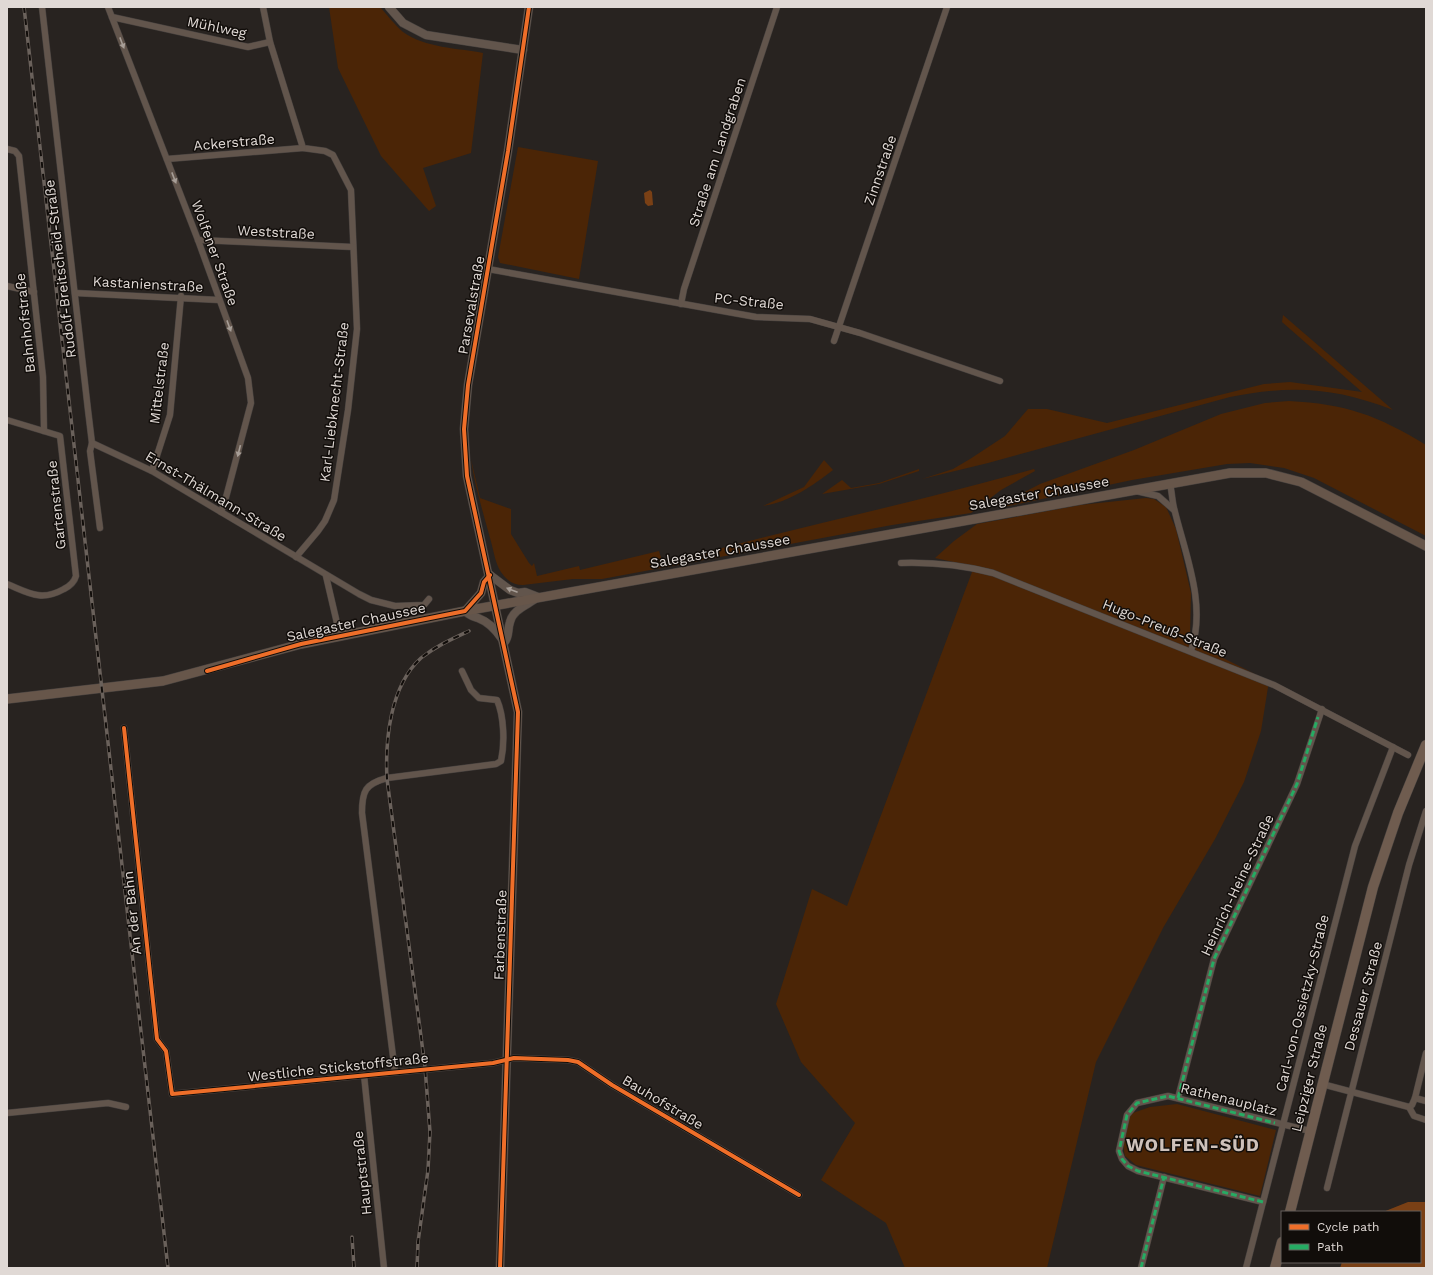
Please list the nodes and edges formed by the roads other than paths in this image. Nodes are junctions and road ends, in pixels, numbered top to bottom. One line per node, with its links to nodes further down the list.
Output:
1 (42, 7): 19 (street, Rudolf-Breitscheid-Straße)
2 (108, 7): 8 (street, Wolfener Straße)
3 (263, 7): 9 (street)
4 (388, 7): 10 (street)
5 (529, 7): 10 (street, Parsevalstraße)
6 (777, 7): 22 (street, Straße am Landgraben)
7 (947, 7): 23 (street, Zinnstraße)
8 (112, 17): 9 (street, Mühlweg); 13 (street, Wolfener Straße, one-way to 13)
9 (270, 42): 11 (street)
10 (523, 50): 16 (street, Parsevalstraße)
11 (303, 148): 13 (street, Ackerstraße); 15 (street, Karl-Liebknecht-Straße)
12 (7, 149): 18 (street, Bahnhofstraße)
13 (167, 159): 14 (street, Wolfener Straße, one-way to 14)
14 (198, 240): 15 (street, Weststraße); 21 (street, Wolfener Straße)
15 (353, 247): 36 (street, Karl-Liebknecht-Straße)
16 (488, 269): 22 (street, PC-Straße); 38 (street, Parsevalstraße)
17 (7, 286): 18 (street)
18 (34, 292): 27 (street, Bahnhofstraße)
19 (75, 293): 20 (street, Kastanienstraße); 28 (street, Rudolf-Breitscheid-Straße)
20 (181, 296): 21 (street, Kastanienstraße); 29 (street, Mittelstraße)
21 (219, 300): 32 (street, Wolfener Straße, one-way to 32)
22 (681, 304): 23 (street, PC-Straße)
23 (839, 326): 24 (street, Zinnstraße); 25 (street, PC-Straße)
24 (834, 341)
25 (1000, 381)
26 (7, 420): 27 (street)
27 (44, 431): 40 (street, Gartenstraße)
28 (92, 443): 29 (street, Ernst-Thälmann-Straße); 34 (street, Rudolf-Breitscheid-Straße)
29 (152, 471): 32 (street, Ernst-Thälmann-Straße)
30 (1170, 484): 31 (main road, Salegaster Chaussee); 33 (street); 35 (main road, Salegaster Chaussee)
31 (1136, 491): 33 (street); 41 (main road, Salegaster Chaussee)
32 (221, 512): 36 (street, Ernst-Thälmann-Straße)
33 (1175, 512): 47 (street)
34 (100, 528)
35 (1426, 546)
36 (296, 557): 39 (street, Ernst-Thälmann-Straße)
37 (900, 563): 47 (street, Hugo-Preuß-Straße)
38 (490, 575): 41 (street, one-way to 38); 43 (street, Parsevalstraße); 44 (street)
39 (326, 576): 42 (street, Ernst-Thälmann-Straße); 45 (street)
40 (7, 584)
41 (538, 597): 43 (main road, Salegaster Chaussee); 46 (street)
42 (429, 599)
43 (496, 605): 44 (main road, Salegaster Chaussee); 46 (street, Farbenstraße)
44 (464, 611): 45 (main road, Salegaster Chaussee); 46 (street)
45 (340, 636): 49 (main road, Salegaster Chaussee)
46 (504, 643): 57 (street, Farbenstraße)
47 (1191, 651): 50 (street, Hugo-Preuß-Straße)
48 (462, 671): 58 (street)
49 (7, 699)
50 (1322, 708): 53 (street, Hugo-Preuß-Straße); 63 (street, Heinrich-Heine-Straße)
51 (124, 728): 62 (street, An der Bahn)
52 (1426, 745): 60 (main road, Leipziger Straße)
53 (1393, 747): 54 (street, Hugo-Preuß-Straße); 70 (street, Carl-von-Ossietzky-Straße)
54 (1408, 755)
55 (1426, 811): 61 (street, Dessauer Straße)
56 (1426, 1054): 64 (street)
57 (506, 1059): 58 (street, Westliche Stickstoffstraße); 74 (street, Bauhofstraße); 79 (street, Farbenstraße)
58 (395, 1072): 59 (street, Westliche Stickstoffstraße)
59 (364, 1075): 62 (street, Westliche Stickstoffstraße); 78 (street, Hauptstraße)
60 (1322, 1084): 61 (street); 71 (main road, Leipziger Straße)
61 (1351, 1091): 66 (street); 73 (street, Dessauer Straße)
62 (172, 1094)
63 (1178, 1098): 70 (street, Rathenauplatz); 72 (street, Rathenauplatz)
64 (1415, 1098): 65 (street); 66 (street)
65 (1426, 1101)
66 (1409, 1107): 69 (street)
67 (126, 1108): 68 (street)
68 (7, 1113)
69 (1426, 1120)
70 (1283, 1125): 71 (street, Rathenauplatz); 75 (street, Carl-von-Ossietzky-Straße)
71 (1310, 1131): 76 (main road, Leipziger Straße)
72 (1164, 1177): 75 (street, Rathenauplatz); 80 (street)
73 (1327, 1188)
74 (799, 1195)
75 (1263, 1202): 81 (street, Carl-von-Ossietzky-Straße)
76 (1290, 1211)
77 (1281, 1246): 82 (main road)
78 (384, 1268)
79 (500, 1268)
80 (1141, 1268)
81 (1246, 1268)
82 (1275, 1268)

